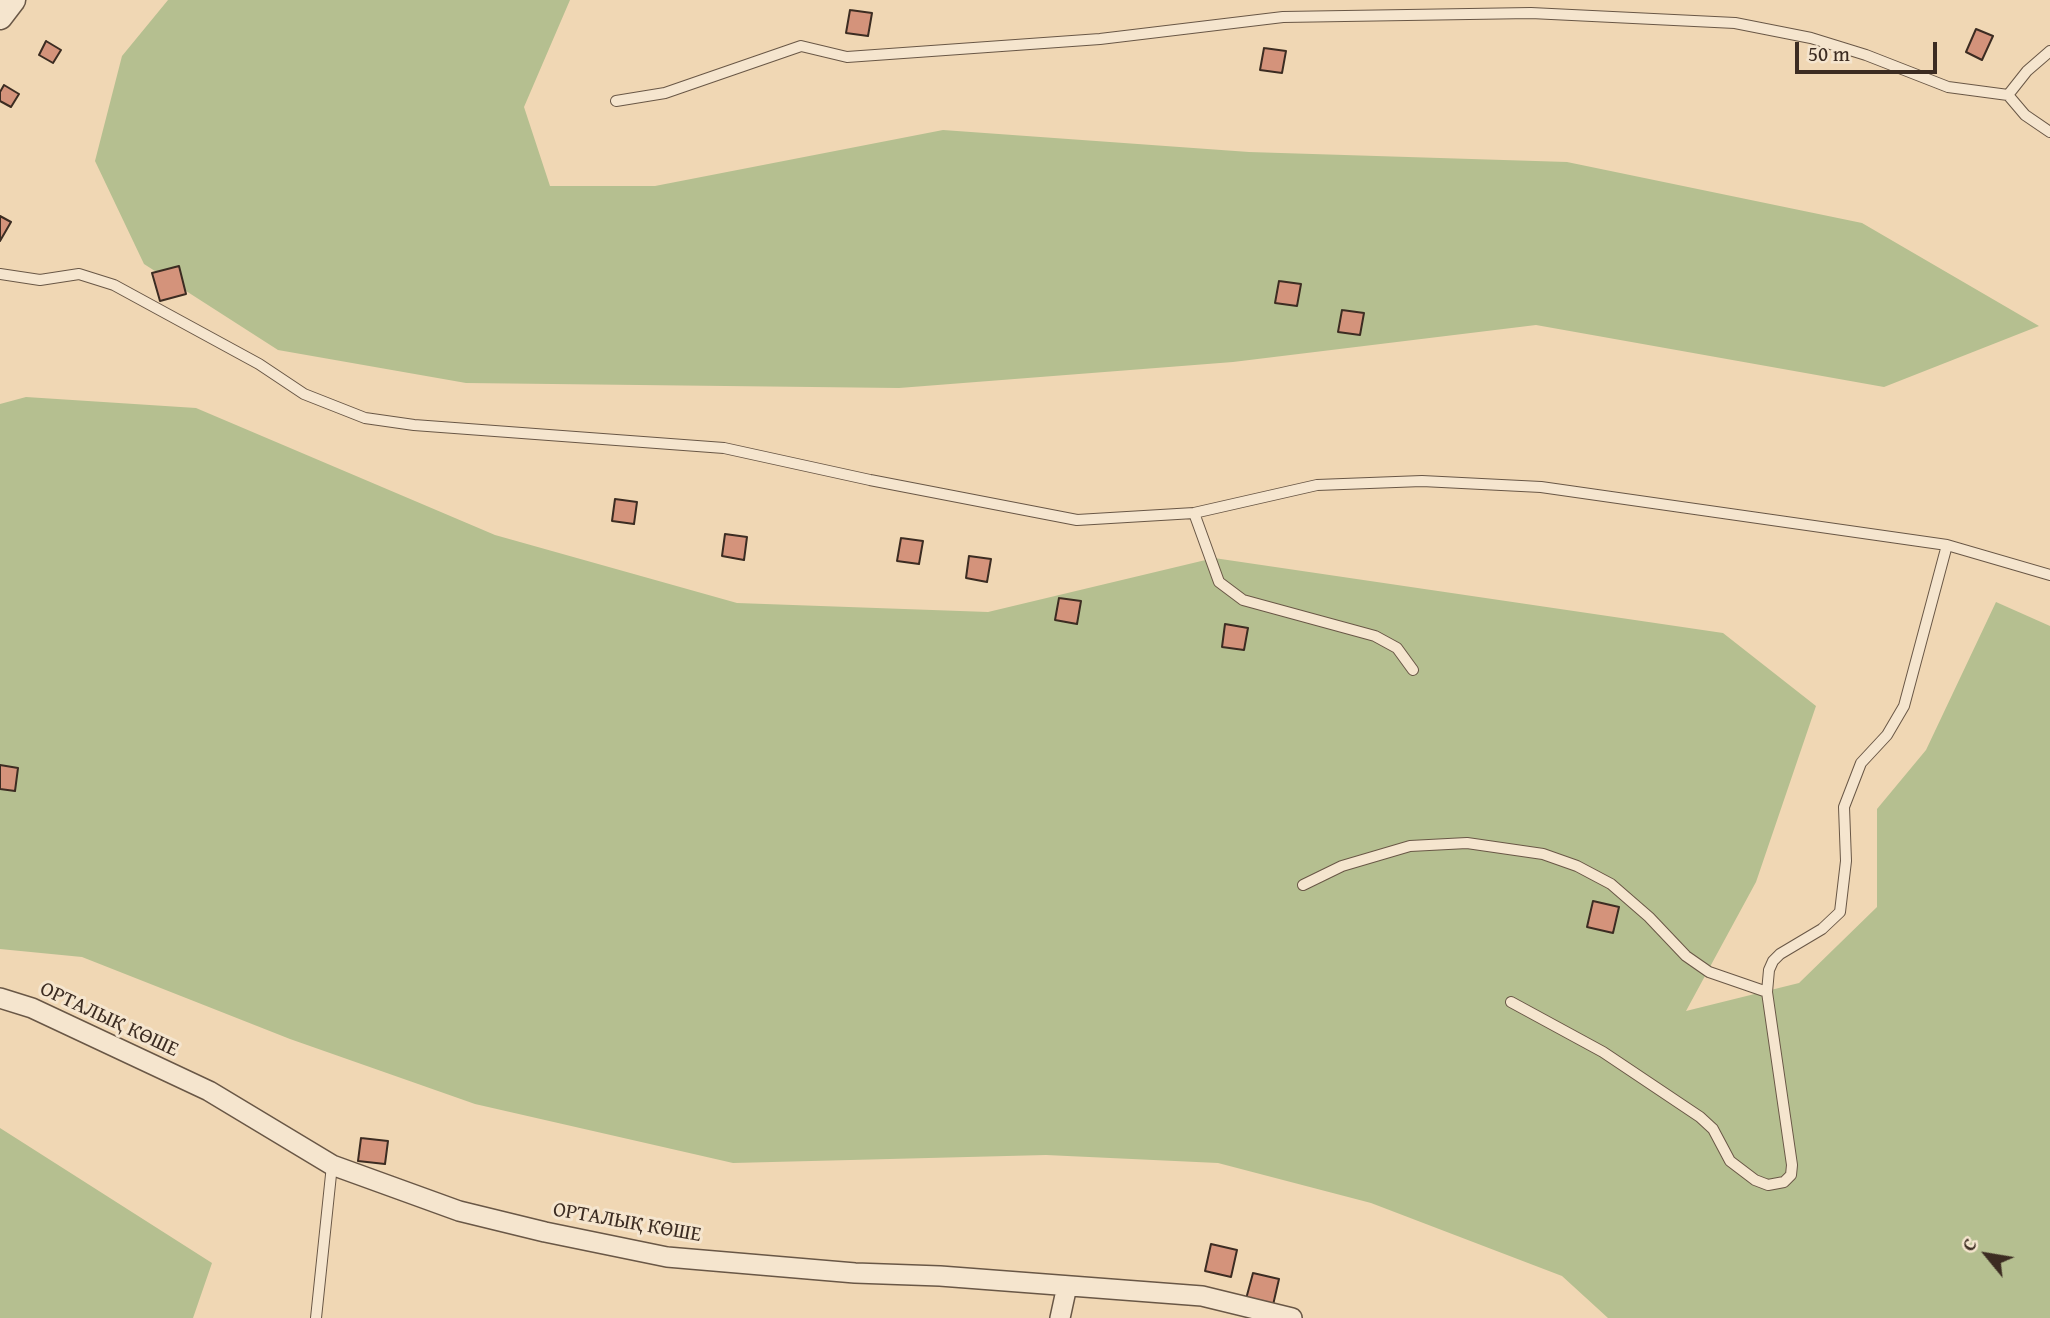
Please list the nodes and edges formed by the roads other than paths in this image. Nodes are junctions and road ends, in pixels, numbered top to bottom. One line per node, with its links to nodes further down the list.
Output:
1 (13, 0): 2 (street)
2 (0, 17)
3 (2050, 51): 4 (lane)
4 (2008, 95): 5 (lane); 6 (lane)
5 (616, 102)
6 (2050, 132)
7 (0, 274): 8 (lane)
8 (1194, 513): 9 (lane); 11 (lane)
9 (1947, 545): 10 (lane); 13 (lane)
10 (2050, 575)
11 (1413, 670)
12 (1303, 885): 13 (lane)
13 (1767, 992): 15 (lane)
14 (0, 998): 16 (street, ОРТАЛЫҚ КӨШЕ)
15 (1511, 1002)
16 (332, 1165): 17 (street, ОРТАЛЫҚ КӨШЕ); 18 (lane)
17 (1067, 1286): 19 (street); 20 (street, ОРТАЛЫҚ КӨШЕ)
18 (316, 1318)
19 (1060, 1318)
20 (1292, 1318)

